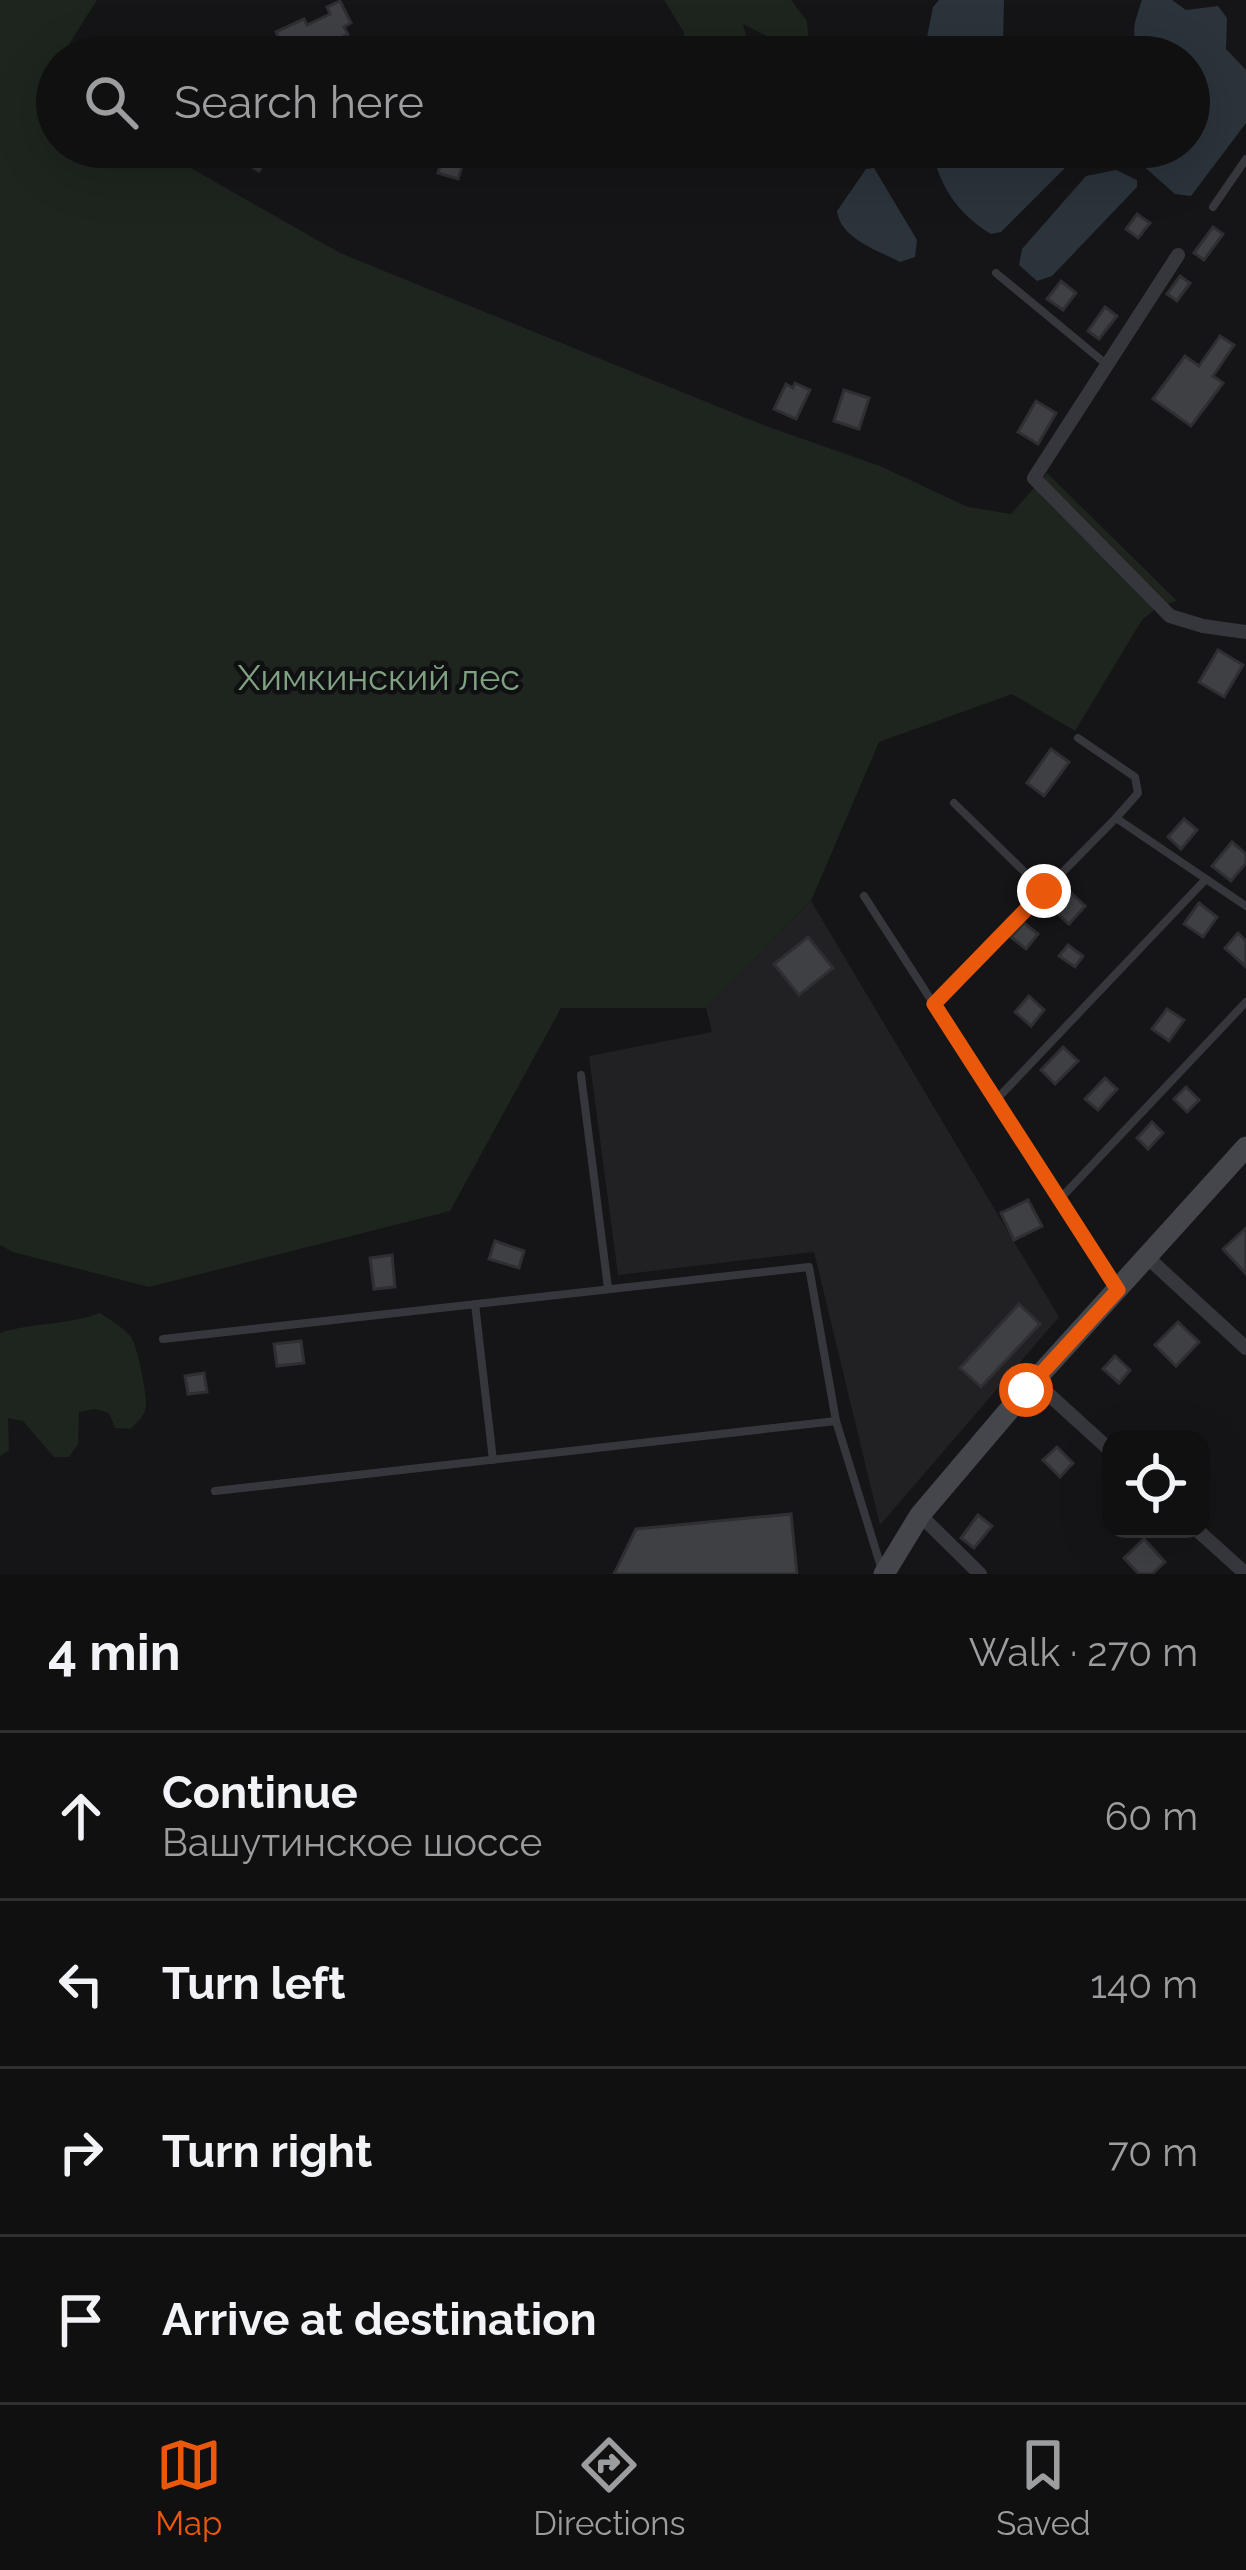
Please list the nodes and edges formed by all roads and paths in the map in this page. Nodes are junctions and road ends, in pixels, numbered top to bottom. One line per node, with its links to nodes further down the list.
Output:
1 (1246, 159): 2 (lane)
2 (1213, 207)
3 (1178, 256): 5 (street)
4 (996, 273): 5 (lane)
5 (1108, 365): 6 (street)
6 (1246, 632)
7 (1078, 738): 9 (lane)
8 (954, 802): 11 (lane)
9 (1116, 818): 10 (lane); 11 (lane)
10 (1206, 878): 13 (lane); 17 (lane)
11 (1044, 891): 15 (lane)
12 (864, 896): 15 (lane)
13 (1246, 906)
14 (1246, 1002): 19 (lane)
15 (934, 1004): 17 (lane)
16 (581, 1076): 21 (lane)
17 (996, 1100): 19 (lane)
18 (1246, 1148): 20 (street)
19 (1059, 1200): 22 (lane)
20 (1148, 1257): 22 (street); 25 (street)
21 (608, 1288): 23 (lane); 27 (lane)
22 (1118, 1290): 26 (street)
23 (475, 1304): 24 (lane); 29 (lane)
24 (163, 1339)
25 (1246, 1348)
26 (1034, 1381): 28 (street); 31 (street)
27 (836, 1421): 29 (lane); 33 (lane)
28 (1102, 1443)
29 (493, 1460): 30 (lane)
30 (215, 1491)
31 (920, 1515): 33 (street); 34 (street)
32 (1206, 1538): 35 (street)
33 (884, 1574)
34 (980, 1574)
35 (1246, 1574)

